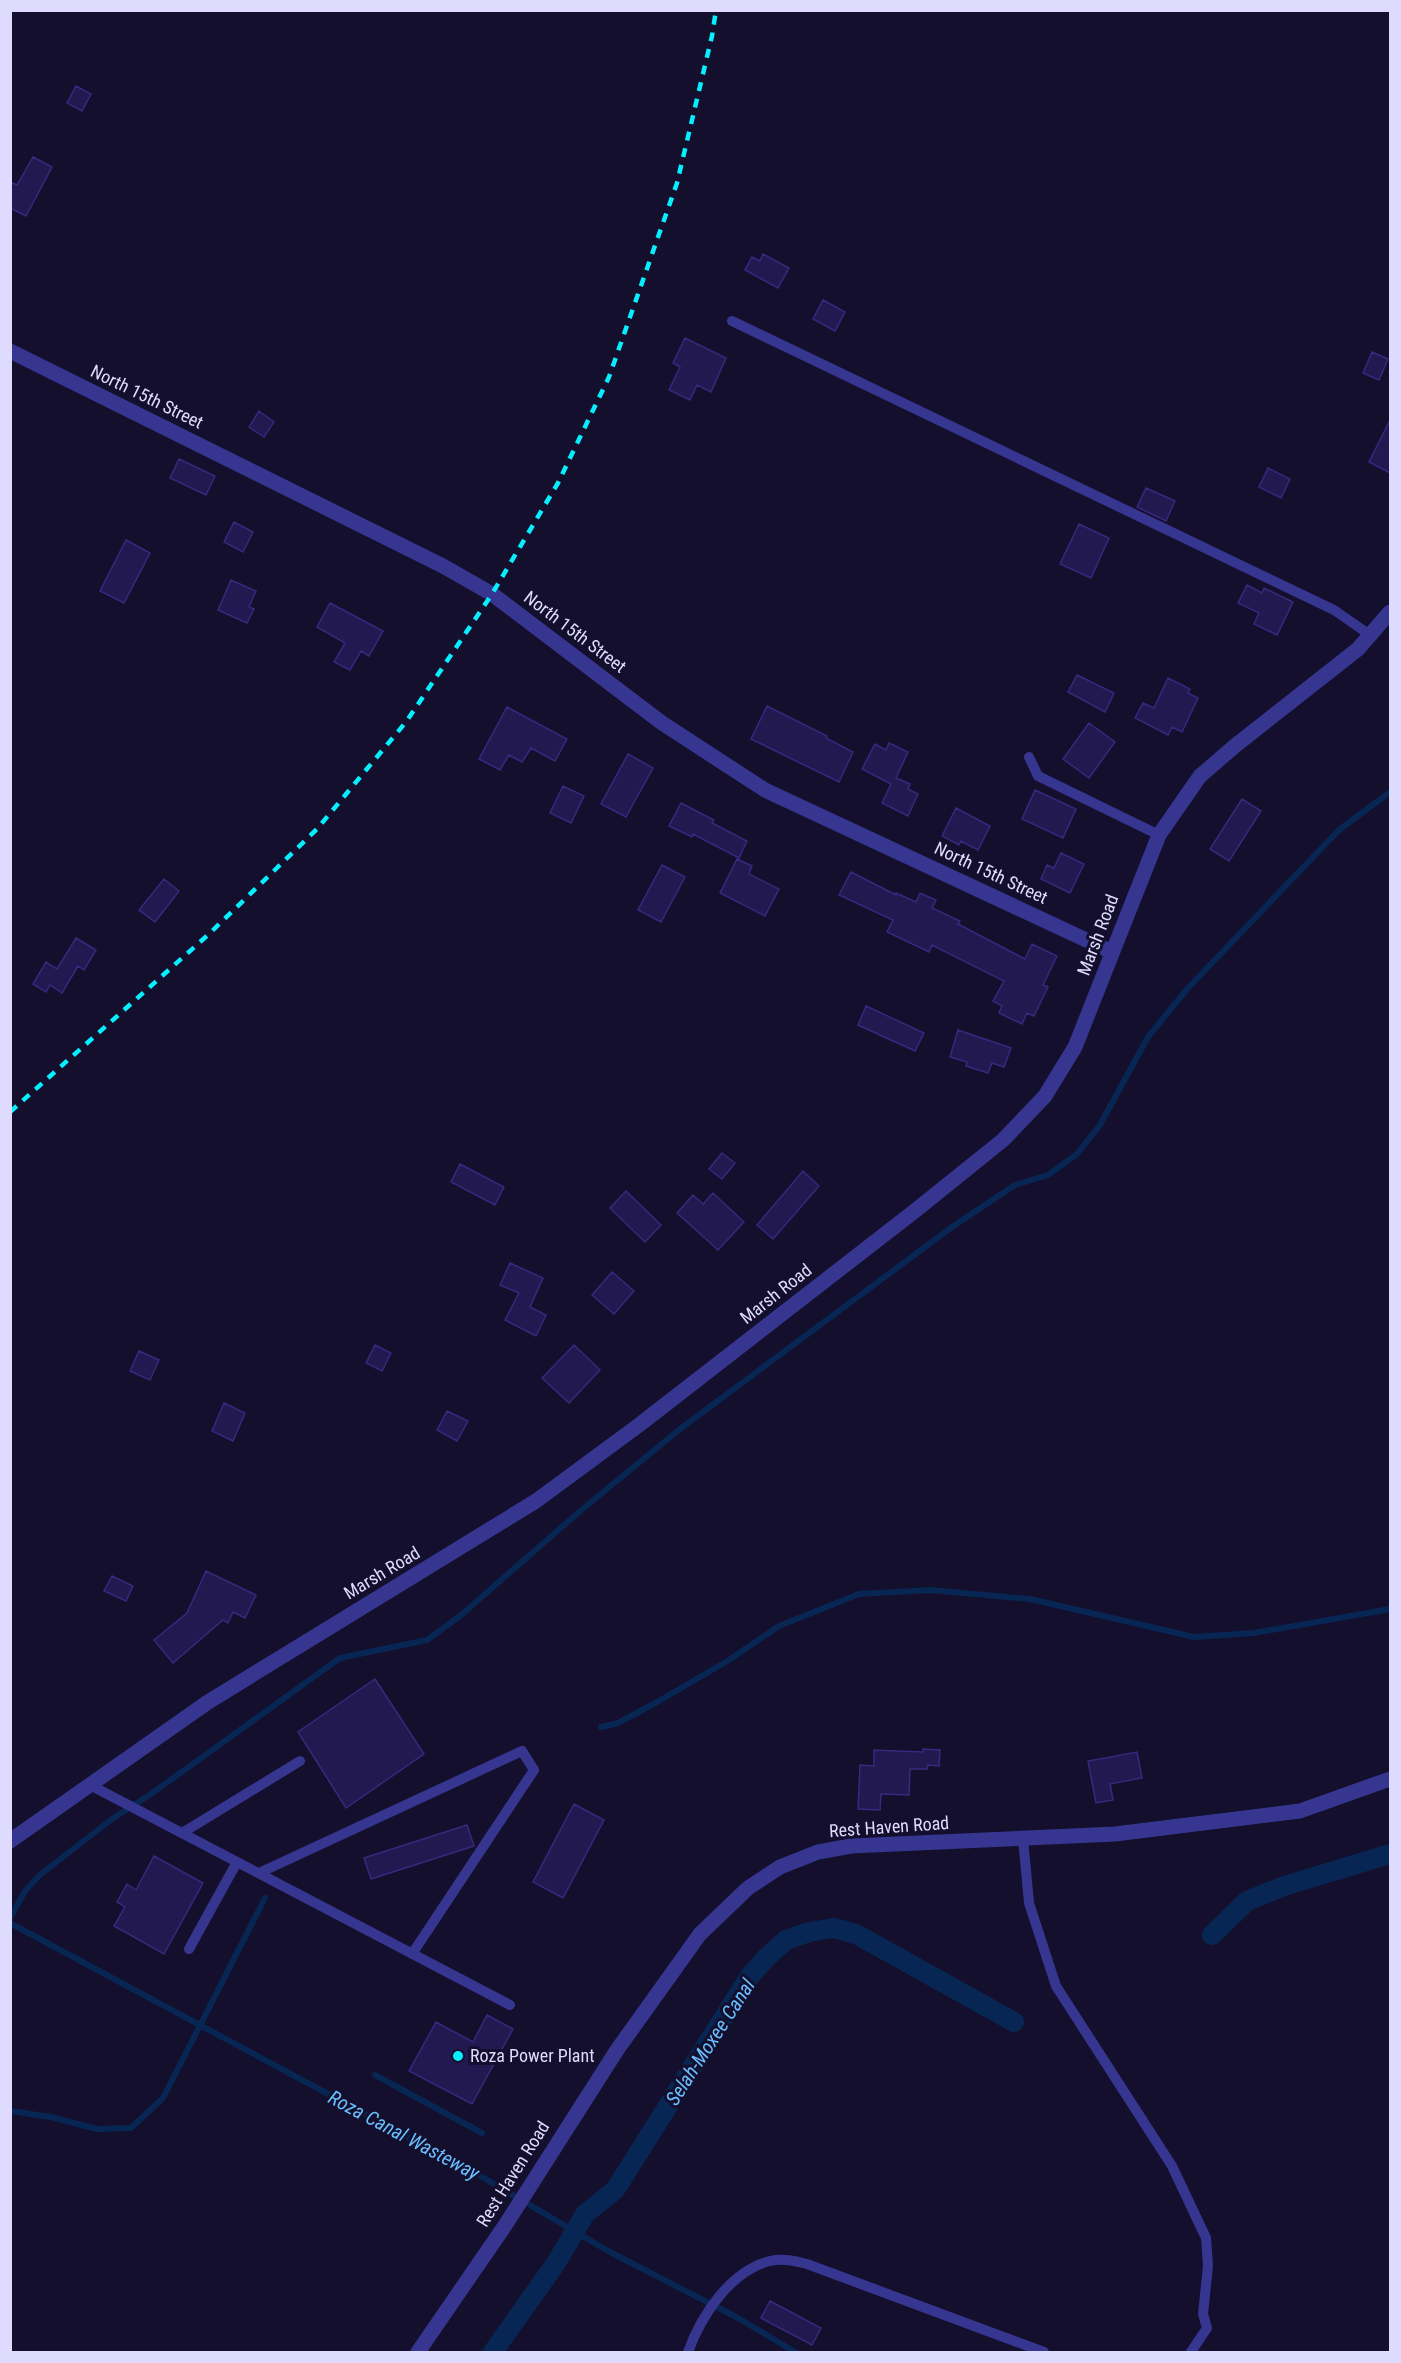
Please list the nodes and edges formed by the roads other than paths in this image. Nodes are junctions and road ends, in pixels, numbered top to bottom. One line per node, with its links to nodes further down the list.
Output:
1 (732, 321): 4 (lane)
2 (10, 351): 7 (street, North 15th Street)
3 (1390, 612): 4 (street, Marsh Road)
4 (1370, 635): 6 (street, Marsh Road)
5 (1029, 757): 6 (lane)
6 (1159, 835): 7 (street, Marsh Road)
7 (1112, 952): 10 (street, Marsh Road)
8 (300, 1761): 11 (lane)
9 (1390, 1779): 12 (street, Rest Haven Road)
10 (90, 1785): 11 (lane); 13 (street, Marsh Road)
11 (182, 1833): 14 (lane)
12 (1023, 1839): 19 (street, Rest Haven Road); 22 (lane)
13 (10, 1841)
14 (237, 1862): 15 (lane); 16 (lane)
15 (259, 1873): 17 (lane); 17 (lane)
16 (189, 1949)
17 (412, 1954): 18 (lane)
18 (510, 2005)
19 (418, 2352)
20 (688, 2352): 21 (lane)
21 (1044, 2352)
22 (1191, 2352)

